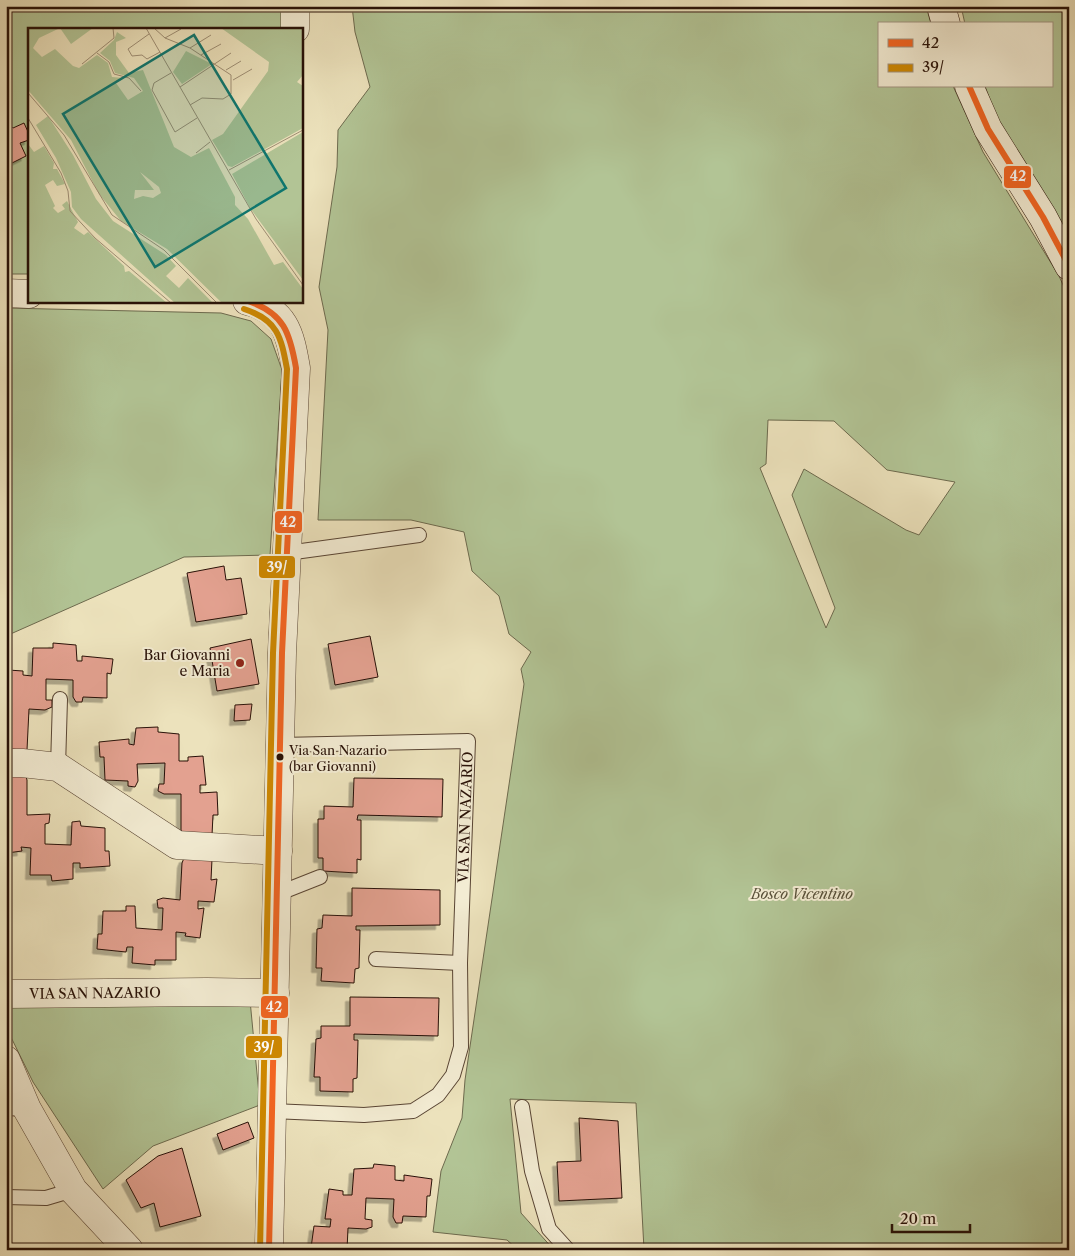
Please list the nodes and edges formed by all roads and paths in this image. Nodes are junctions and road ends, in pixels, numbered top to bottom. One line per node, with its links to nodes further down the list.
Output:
1 (295, 6): 4 (street)
2 (941, 6): 3 (street)
3 (945, 22)
4 (295, 28)
5 (970, 88): 6 (street)
6 (1069, 266)
7 (6, 293): 8 (street)
8 (28, 294)
9 (251, 302): 10 (street)
10 (284, 310): 12 (street)
11 (418, 535): 12 (lane)
12 (287, 553): 14 (street)
13 (60, 699): 16 (lane)
14 (280, 745): 17 (street); 21 (lane, VIA SAN NAZARIO)
15 (6, 763): 16 (street)
16 (58, 767): 17 (street)
17 (278, 851): 19 (street)
18 (320, 877): 19 (lane)
19 (277, 894): 22 (street)
20 (376, 959): 21 (lane)
21 (460, 962): 27 (lane, VIA SAN NAZARIO)
22 (275, 993): 23 (street, VIA SAN NAZARIO); 27 (street)
23 (6, 994)
24 (6, 1060): 26 (street)
25 (522, 1107): 32 (lane)
26 (17, 1108): 28 (street)
27 (272, 1111): 31 (street)
28 (73, 1190): 29 (lane); 30 (street)
29 (6, 1196)
30 (129, 1250)
31 (269, 1250)
32 (568, 1250)

